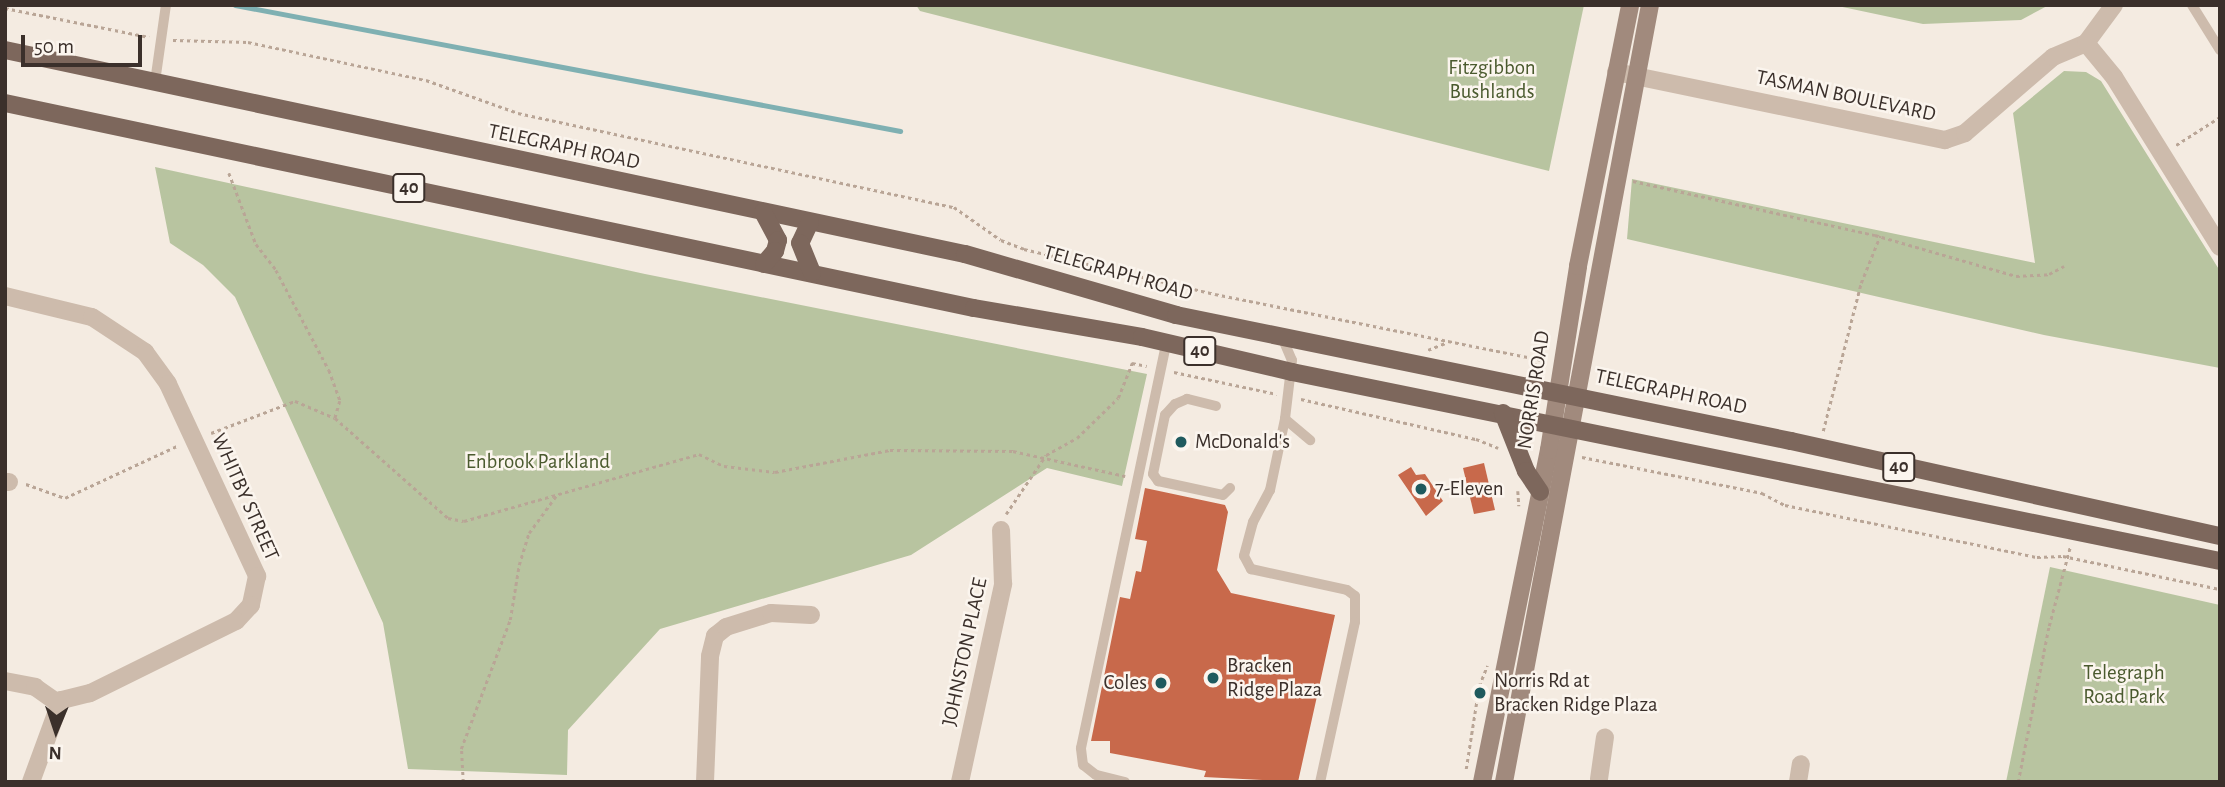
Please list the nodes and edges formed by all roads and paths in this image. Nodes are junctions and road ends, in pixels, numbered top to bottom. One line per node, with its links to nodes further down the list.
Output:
1 (166, 5): 7 (lane)
2 (1630, 5): 11 (main road, NORRIS ROAD)
3 (1650, 5): 12 (main road, NORRIS ROAD)
4 (2114, 5): 8 (street)
5 (2192, 5): 9 (lane)
6 (5, 8): 7 (path)
7 (164, 39): 13 (lane); 29 (path)
8 (2086, 43): 12 (street, TASMAN BOULEVARD); 22 (street)
9 (2220, 50)
10 (5, 51): 13 (main road, TELEGRAPH ROAD / 40)
11 (1616, 72): 12 (street, TASMAN BOULEVARD); 34 (main road, NORRIS ROAD)
12 (1636, 76): 18 (main road, NORRIS ROAD)
13 (155, 82): 19 (main road, TELEGRAPH ROAD / 40)
14 (5, 103): 23 (main road, 40)
15 (2220, 117): 16 (path)
16 (2174, 147)
17 (229, 173): 39 (path)
18 (1616, 179): 21 (path); 36 (main road, NORRIS ROAD)
19 (763, 212): 20 (main road, TELEGRAPH ROAD / 40); 23 (main road)
20 (810, 222): 25 (main road); 27 (main road, TELEGRAPH ROAD / 40)
21 (1880, 236): 24 (path); 46 (path)
22 (2220, 247)
23 (764, 264): 25 (main road, 40)
24 (2064, 266)
25 (812, 273): 28 (main road, 40)
26 (5, 296): 66 (street, WHITBY STREET)
27 (1282, 337): 33 (lane); 34 (main road, TELEGRAPH ROAD / 40)
28 (1166, 343): 32 (lane); 33 (main road, 40)
29 (1535, 359): 30 (path); 31 (path)
30 (1543, 360)
31 (1535, 364)
32 (1160, 369): 35 (path); 48 (path); 50 (lane)
33 (1292, 372): 35 (lane); 38 (main road, 40)
34 (1558, 393): 36 (main road, TELEGRAPH ROAD / 40); 41 (main road, NORRIS ROAD)
35 (1286, 396): 40 (lane); 47 (path)
36 (1579, 396): 42 (main road, NORRIS ROAD); 46 (main road, TELEGRAPH ROAD / 40)
37 (1216, 405): 53 (lane)
38 (1503, 413): 41 (main road, 40); 54 (main road)
39 (335, 418): 43 (path); 55 (path)
40 (1285, 419): 44 (lane); 75 (lane)
41 (1553, 423): 42 (main road, 40); 54 (main road, NORRIS ROAD)
42 (1573, 427): 58 (main road, 40); 77 (main road, NORRIS ROAD)
43 (204, 434)
44 (1310, 440)
45 (185, 442): 52 (path)
46 (1818, 447): 59 (main road, TELEGRAPH ROAD / 40)
47 (1506, 452)
48 (1046, 455): 50 (path); 55 (path); 57 (path)
49 (1588, 458): 60 (path)
50 (1135, 480): 74 (lane)
51 (1515, 480): 56 (path)
52 (7, 482)
53 (1230, 488)
54 (1540, 492): 76 (main road, NORRIS ROAD)
55 (556, 496): 71 (path)
56 (1519, 511)
57 (1001, 530): 73 (street, JOHNSTON PLACE)
58 (2072, 530): 60 (path); 61 (main road, 40)
59 (2220, 536)
60 (2069, 558): 62 (path); 78 (path)
61 (2220, 561)
62 (2220, 589)
63 (811, 615): 72 (street)
64 (1491, 656): 68 (path)
65 (5, 681): 66 (street)
66 (58, 703): 70 (street)
67 (1605, 737): 69 (street)
68 (1466, 771)
69 (1603, 781)
70 (31, 782)
71 (463, 782)
72 (705, 782)
73 (960, 782)
74 (1125, 782)
75 (1320, 782)
76 (1482, 782)
77 (1504, 782)
78 (2018, 782)

